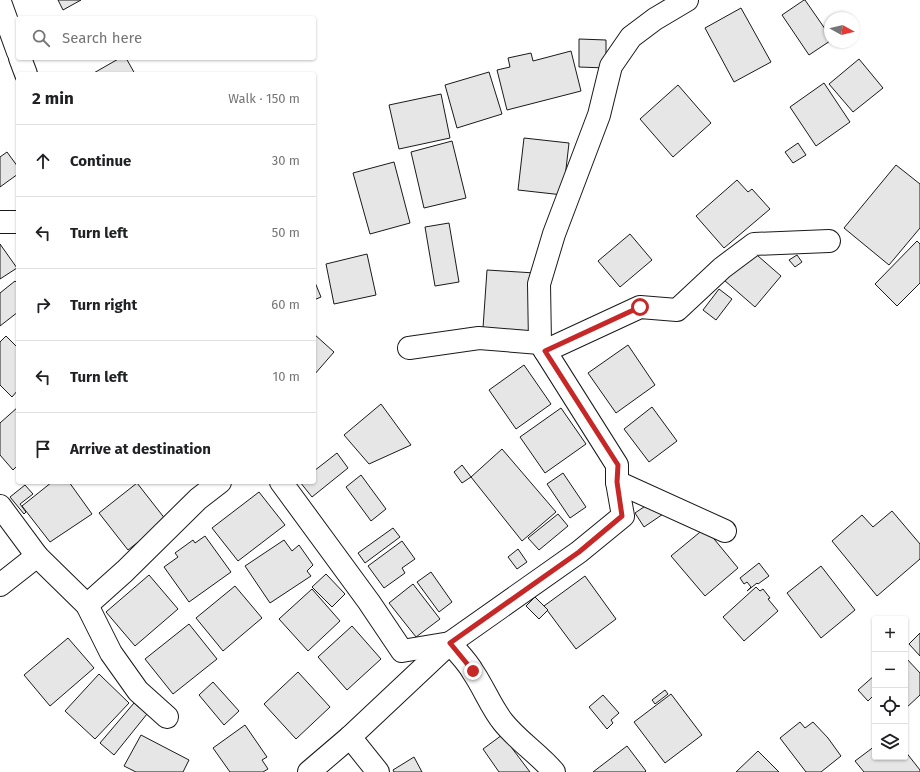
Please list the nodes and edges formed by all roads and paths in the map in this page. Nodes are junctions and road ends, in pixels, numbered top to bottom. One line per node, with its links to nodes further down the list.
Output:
1 (687, 0): 9 (street)
2 (0, 2): 3 (street)
3 (16, 46)
4 (21, 60): 5 (street)
5 (25, 72)
6 (0, 222): 7 (street)
7 (16, 222)
8 (829, 241): 9 (street)
9 (542, 347): 10 (street); 11 (street)
10 (409, 348)
11 (617, 482): 15 (street); 19 (street)
12 (217, 484): 18 (street)
13 (282, 484): 19 (street)
14 (0, 506): 16 (street)
15 (725, 531)
16 (37, 556): 17 (street); 18 (street)
17 (0, 585)
18 (87, 605): 20 (street)
19 (450, 643): 21 (street); 24 (street)
20 (167, 717)
21 (350, 737): 22 (street); 23 (street)
22 (309, 772)
23 (378, 772)
24 (554, 772)

